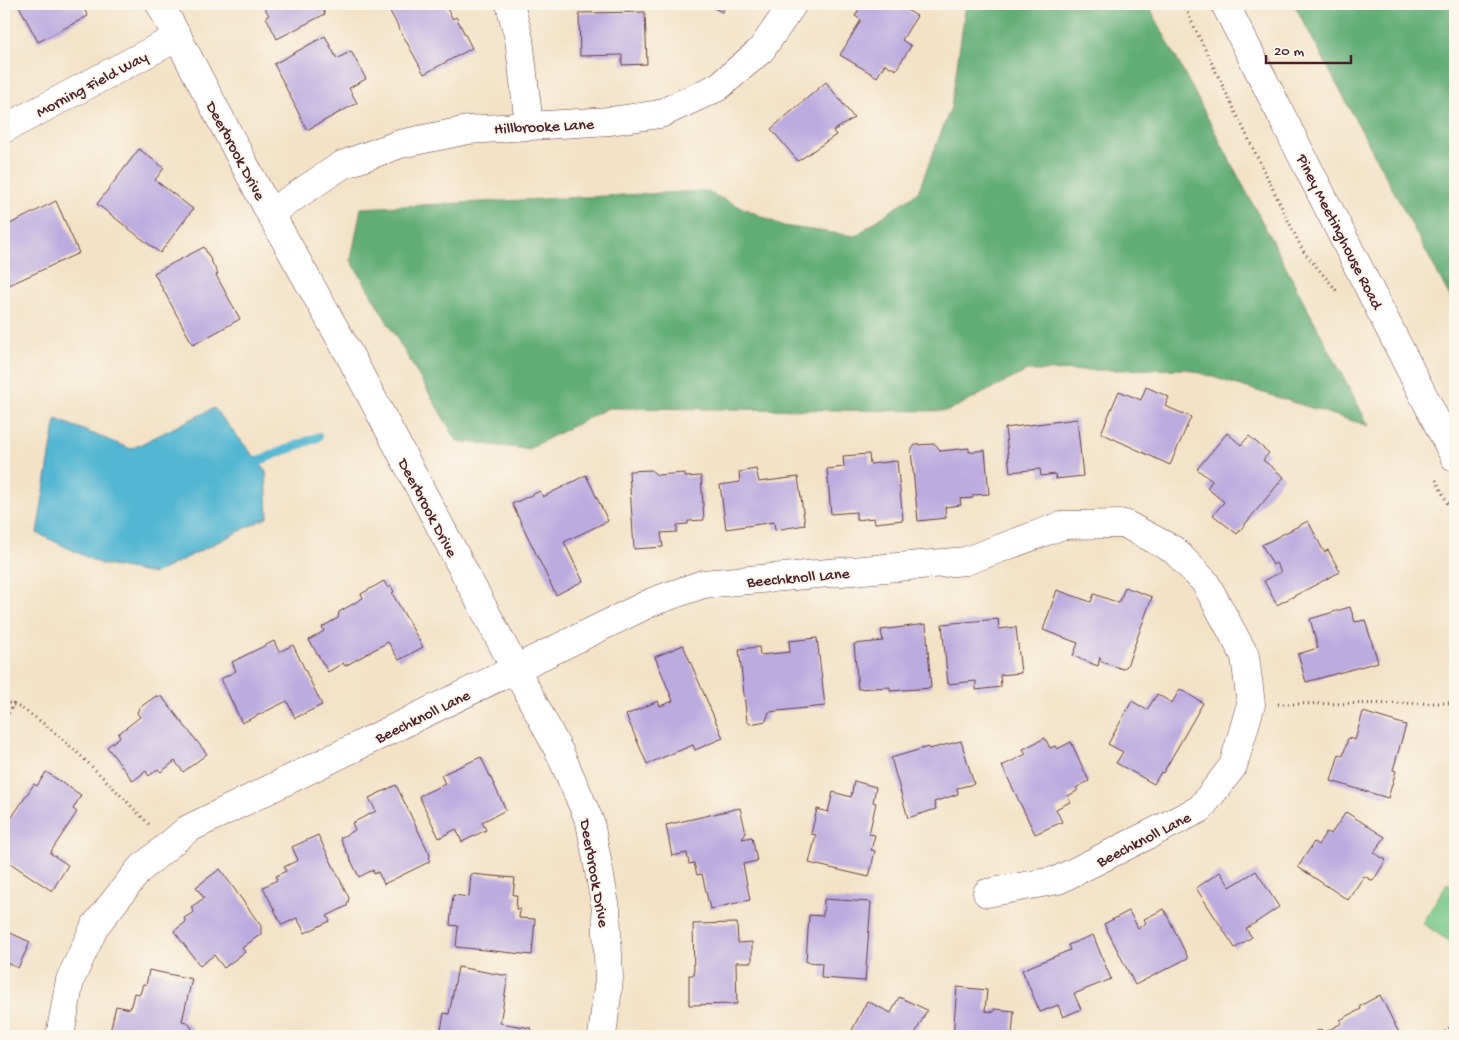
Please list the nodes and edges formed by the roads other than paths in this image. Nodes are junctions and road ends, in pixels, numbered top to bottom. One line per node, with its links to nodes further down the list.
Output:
1 (160, 4): 5 (street, Deerbrook Drive)
2 (510, 4): 6 (street)
3 (793, 4): 6 (street, Hillbrooke Lane)
4 (1226, 4): 9 (street, Piney Meetinghouse Road)
5 (178, 37): 7 (street, Morning Field Way); 8 (street, Deerbrook Drive)
6 (529, 125): 8 (street, Hillbrooke Lane)
7 (4, 129)
8 (270, 213): 10 (street, Deerbrook Drive)
9 (1455, 458)
10 (515, 669): 11 (street, Beechknoll Lane); 12 (street, Beechknoll Lane); 13 (street, Deerbrook Drive)
11 (987, 893)
12 (60, 1036)
13 (602, 1036)

